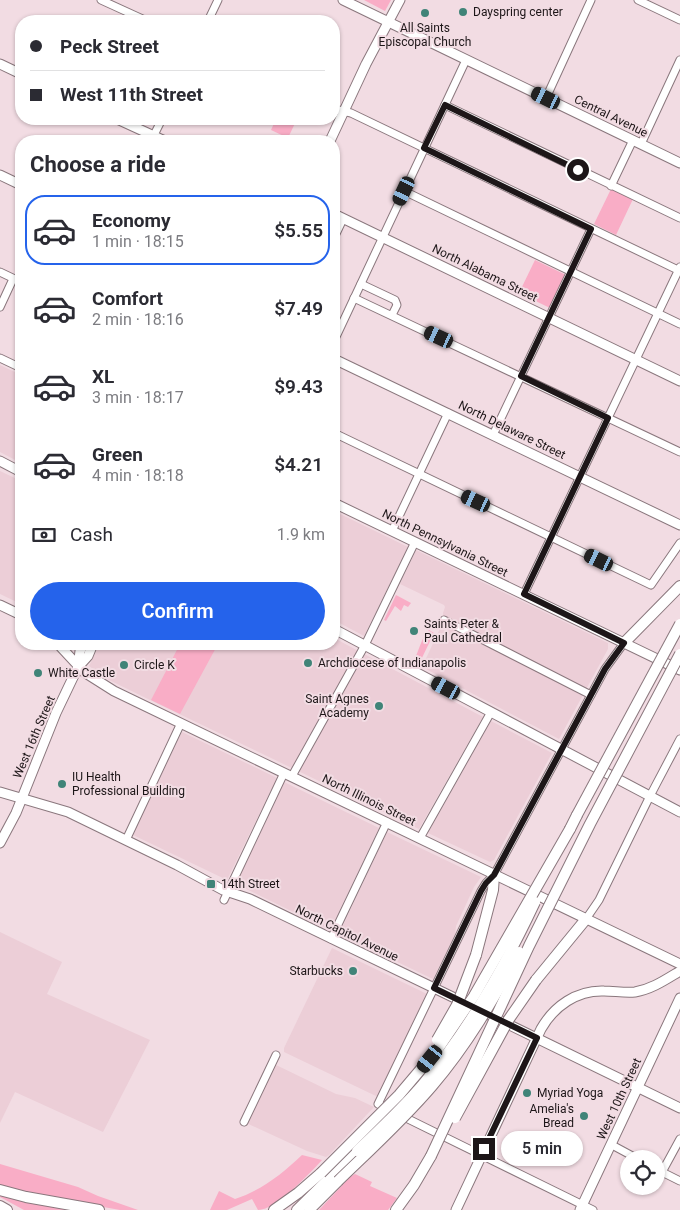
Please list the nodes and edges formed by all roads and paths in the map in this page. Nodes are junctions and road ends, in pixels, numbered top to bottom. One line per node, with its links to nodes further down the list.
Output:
1 (101, 0): 7 (street)
2 (218, 0): 8 (street)
3 (343, 0): 10 (main road, Central Avenue)
4 (400, 0): 10 (main road)
5 (592, 0): 15 (street)
6 (638, 0): 9 (street)
7 (133, 15)
8 (211, 15)
9 (680, 20)
10 (389, 22): 11 (main road, Central Avenue); 18 (main road)
11 (466, 60): 15 (main road, Central Avenue); 16 (street)
12 (680, 60): 22 (street)
13 (0, 64): 14 (main road)
14 (15, 71)
15 (546, 98): 22 (main road, Central Avenue)
16 (445, 105): 23 (street); 27 (street)
17 (340, 111): 18 (street)
18 (344, 112): 19 (main road); 23 (street)
19 (340, 120)
20 (128, 125): 21 (main road)
21 (145, 135)
22 (637, 142): 24 (main road, Central Avenue); 27 (street)
23 (424, 148): 28 (street); 33 (street)
24 (680, 162)
25 (0, 175): 26 (main road)
26 (15, 182)
27 (611, 186): 30 (street)
28 (404, 191): 34 (street); 36 (street)
29 (340, 217): 31 (main road, North Alabama Street)
30 (680, 218)
31 (343, 219): 32 (street); 34 (main road, North Alabama Street)
32 (340, 225)
33 (591, 229): 35 (street); 36 (street)
34 (382, 238): 39 (street); 44 (main road, North Alabama Street)
35 (679, 269): 42 (street)
36 (570, 271): 42 (street); 44 (street)
37 (0, 272): 38 (street)
38 (13, 279): 41 (street)
39 (361, 284): 40 (street); 43 (street)
40 (354, 298): 43 (street); 46 (street)
41 (0, 307)
42 (658, 313): 45 (street); 48 (street)
43 (392, 315): 51 (street)
44 (549, 318): 48 (main road, North Alabama Street); 51 (street)
45 (680, 324)
46 (340, 328)
47 (0, 358): 50 (street)
48 (636, 359): 52 (main road, North Alabama Street); 54 (street)
49 (340, 361): 53 (main road, North Delaware Street)
50 (15, 365)
51 (521, 376): 54 (street); 55 (street)
52 (680, 381)
53 (448, 414): 55 (main road, North Delaware Street); 60 (street)
54 (608, 418): 57 (street); 61 (street)
55 (493, 435): 61 (main road, North Delaware Street)
56 (340, 436): 60 (street)
57 (680, 452)
58 (0, 461): 59 (main road)
59 (15, 469)
60 (419, 474): 64 (street); 65 (street)
61 (580, 477): 63 (main road, North Delaware Street); 65 (street)
62 (340, 506): 64 (main road, North Pennsylvania Street)
63 (680, 525)
64 (392, 531): 66 (main road, North Pennsylvania Street)
65 (551, 537): 67 (street); 69 (street)
66 (415, 542): 69 (main road, North Pennsylvania Street); 76 (street)
67 (680, 543)
68 (680, 586): 75 (highway)
69 (524, 594): 75 (main road, North Pennsylvania Street)
70 (0, 605): 71 (main road)
71 (15, 612)
72 (444, 620): 83 (street)
73 (680, 624): 94 (highway, bridge)
74 (340, 632): 76 (main road)
75 (624, 643): 82 (main road, North Pennsylvania Street); 83 (street)
76 (365, 646): 84 (main road); 88 (street)
77 (63, 650): 81 (main road, North Illinois Street)
78 (81, 650): 81 (main road, West 16th Street)
79 (90, 650): 81 (main road, West 16th Street)
80 (680, 654): 98 (highway, bridge)
81 (78, 667): 85 (main road, North Illinois Street); 91 (main road, West 16th Street)
82 (680, 670)
83 (591, 695): 87 (street)
84 (490, 712): 87 (main road); 95 (street)
85 (181, 723): 88 (main road, North Illinois Street); 96 (street)
86 (680, 739): 90 (street)
87 (562, 749): 90 (main road); 99 (street)
88 (288, 775): 93 (main road, North Illinois Street); 100 (street)
89 (0, 792): 91 (main road, North Capitol Avenue)
90 (650, 796): 92 (main road); 101 (street)
91 (22, 798): 96 (main road, North Capitol Avenue); 97 (main road, West 16th Street)
92 (680, 812)
93 (387, 822): 95 (main road, North Illinois Street); 102 (street)
94 (570, 829): 109 (highway, bridge); 120 (highway, bridge)
95 (420, 838): 99 (main road, North Illinois Street)
96 (126, 840): 100 (main road, North Capitol Avenue)
97 (0, 843)
98 (579, 846): 117 (highway, bridge); 120 (highway, bridge)
99 (494, 875): 101 (main road, North Illinois Street); 105 (street); 109 (highway, bridge)
100 (226, 896): 102 (main road, North Capitol Avenue)
101 (586, 919): 103 (main road, North Illinois Street); 117 (highway, bridge)
102 (331, 939): 105 (main road, North Capitol Avenue)
103 (680, 964)
104 (680, 971): 107 (main road)
105 (434, 988): 107 (main road, North Capitol Avenue); 116 (street)
106 (680, 998): 110 (main road, West 10th Street)
107 (537, 1038): 110 (main road, North Capitol Avenue); 116 (main road)
108 (276, 1055): 112 (street)
109 (413, 1080): 120 (highway, bridge)
110 (639, 1087): 111 (main road, North Capitol Avenue); 114 (main road, West 10th Street)
111 (680, 1108)
112 (244, 1122)
113 (680, 1139): 118 (street)
114 (612, 1145): 115 (street); 125 (main road, West 10th Street)
115 (621, 1150)
116 (482, 1155): 125 (street); 131 (main road)
117 (430, 1156): 124 (highway)
118 (665, 1161)
119 (665, 1173): 121 (street)
120 (330, 1177): 128 (highway); 129 (highway); 130 (highway)
121 (680, 1182)
122 (0, 1190): 127 (highway)
123 (0, 1206): 126 (highway)
124 (399, 1206)
125 (582, 1207): 132 (street)
126 (7, 1210)
127 (99, 1210)
128 (274, 1210)
129 (297, 1210)
130 (309, 1210)
131 (456, 1210)
132 (593, 1210)

